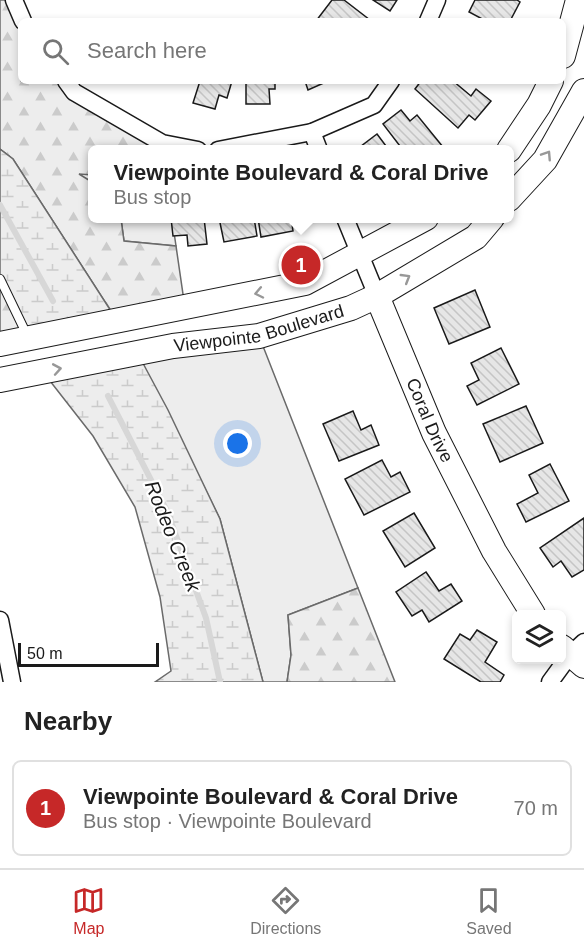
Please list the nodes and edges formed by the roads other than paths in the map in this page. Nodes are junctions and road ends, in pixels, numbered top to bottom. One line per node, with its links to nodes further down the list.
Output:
1 (14, 0): 4 (street)
2 (437, 0): 5 (street)
3 (578, 0): 6 (street)
4 (22, 18)
5 (429, 18)
6 (566, 45)
7 (68, 84): 12 (street)
8 (389, 84): 11 (street)
9 (550, 84): 15 (street)
10 (584, 91): 16 (street, one-way to 10)
11 (312, 132): 13 (street); 14 (street)
12 (172, 145)
13 (244, 145)
14 (317, 145)
15 (512, 145)
16 (514, 195)
17 (347, 223): 20 (street, Coral Drive)
18 (418, 223): 20 (street, Viewpointe Boulevard)
19 (488, 223): 22 (street, Viewpointe Boulevard, one-way to 19)
20 (360, 254): 22 (street, Coral Drive); 23 (street, Viewpointe Boulevard, one-way to 23)
21 (0, 279): 23 (lane)
22 (377, 296): 25 (street, Viewpointe Boulevard, one-way to 22); 26 (street, Coral Drive)
23 (28, 338): 24 (street, Viewpointe Boulevard)
24 (0, 344)
25 (0, 380)
26 (530, 610)
27 (0, 620): 29 (street)
28 (575, 653): 30 (street)
29 (12, 682)
30 (550, 682)

